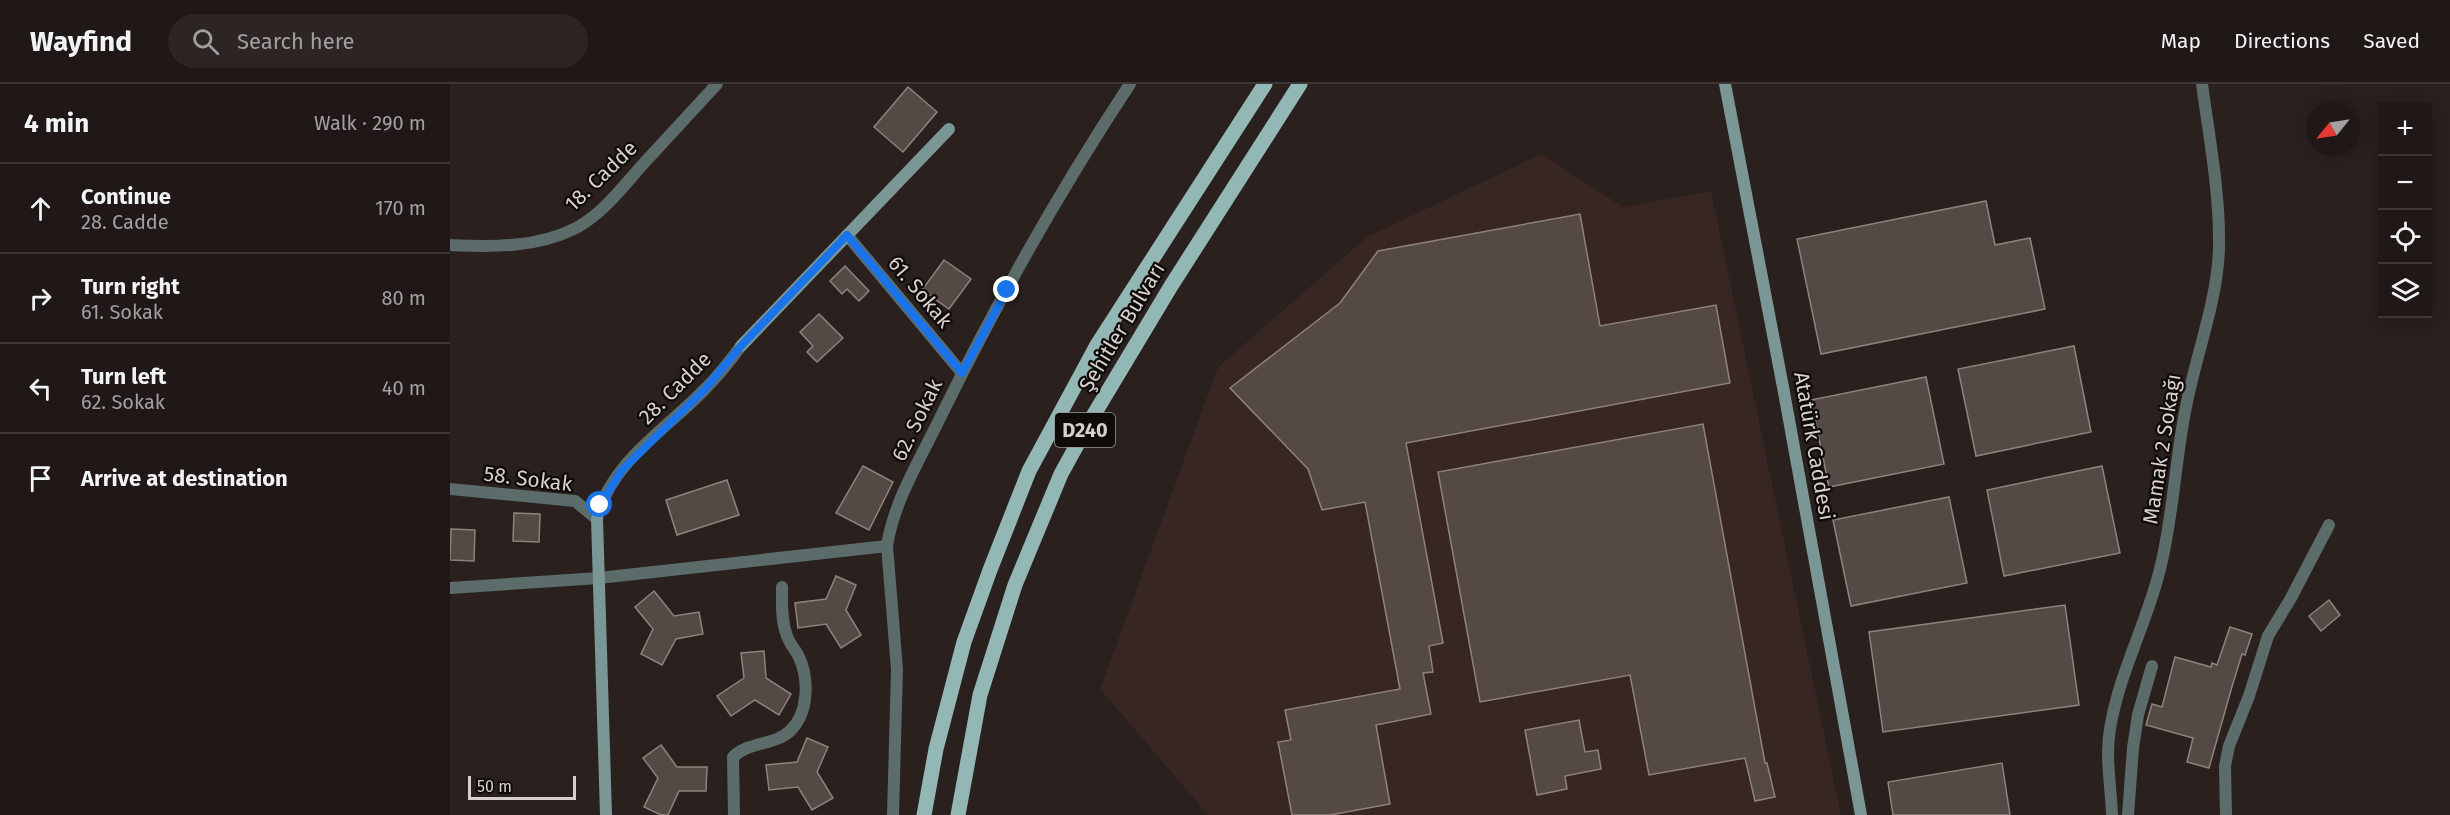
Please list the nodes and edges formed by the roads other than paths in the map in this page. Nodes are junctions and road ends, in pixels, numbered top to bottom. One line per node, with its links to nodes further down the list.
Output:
1 (717, 84): 9 (street, 18. Cadde)
2 (1130, 84): 11 (street, 62. Sokak)
3 (1264, 84): 23 (main road, Şehitler Bulvarı / D240)
4 (1300, 84): 24 (main road, Şehitler Bulvarı / D240)
5 (1725, 84): 25 (main road, Atatürk Caddesi)
6 (2202, 84): 26 (street, Mamak 2 Sokağı)
7 (949, 129): 8 (main road, 28. Cadde)
8 (847, 235): 10 (main road, 28. Cadde); 11 (street, 61. Sokak)
9 (450, 245)
10 (741, 346): 13 (street, 28. Cadde)
11 (962, 373): 15 (street, 62. Sokak)
12 (450, 489): 13 (street, 58. Sokak)
13 (597, 519): 16 (main road, 28. Cadde)
14 (2329, 525): 28 (street)
15 (887, 546): 16 (street); 22 (street, 62. Sokak)
16 (599, 578): 18 (street); 20 (main road, 28. Cadde)
17 (782, 587): 21 (street)
18 (450, 588)
19 (2152, 666): 27 (street)
20 (606, 815)
21 (734, 815)
22 (893, 815)
23 (924, 815)
24 (958, 815)
25 (1862, 815)
26 (2112, 815)
27 (2128, 815)
28 (2226, 815)

